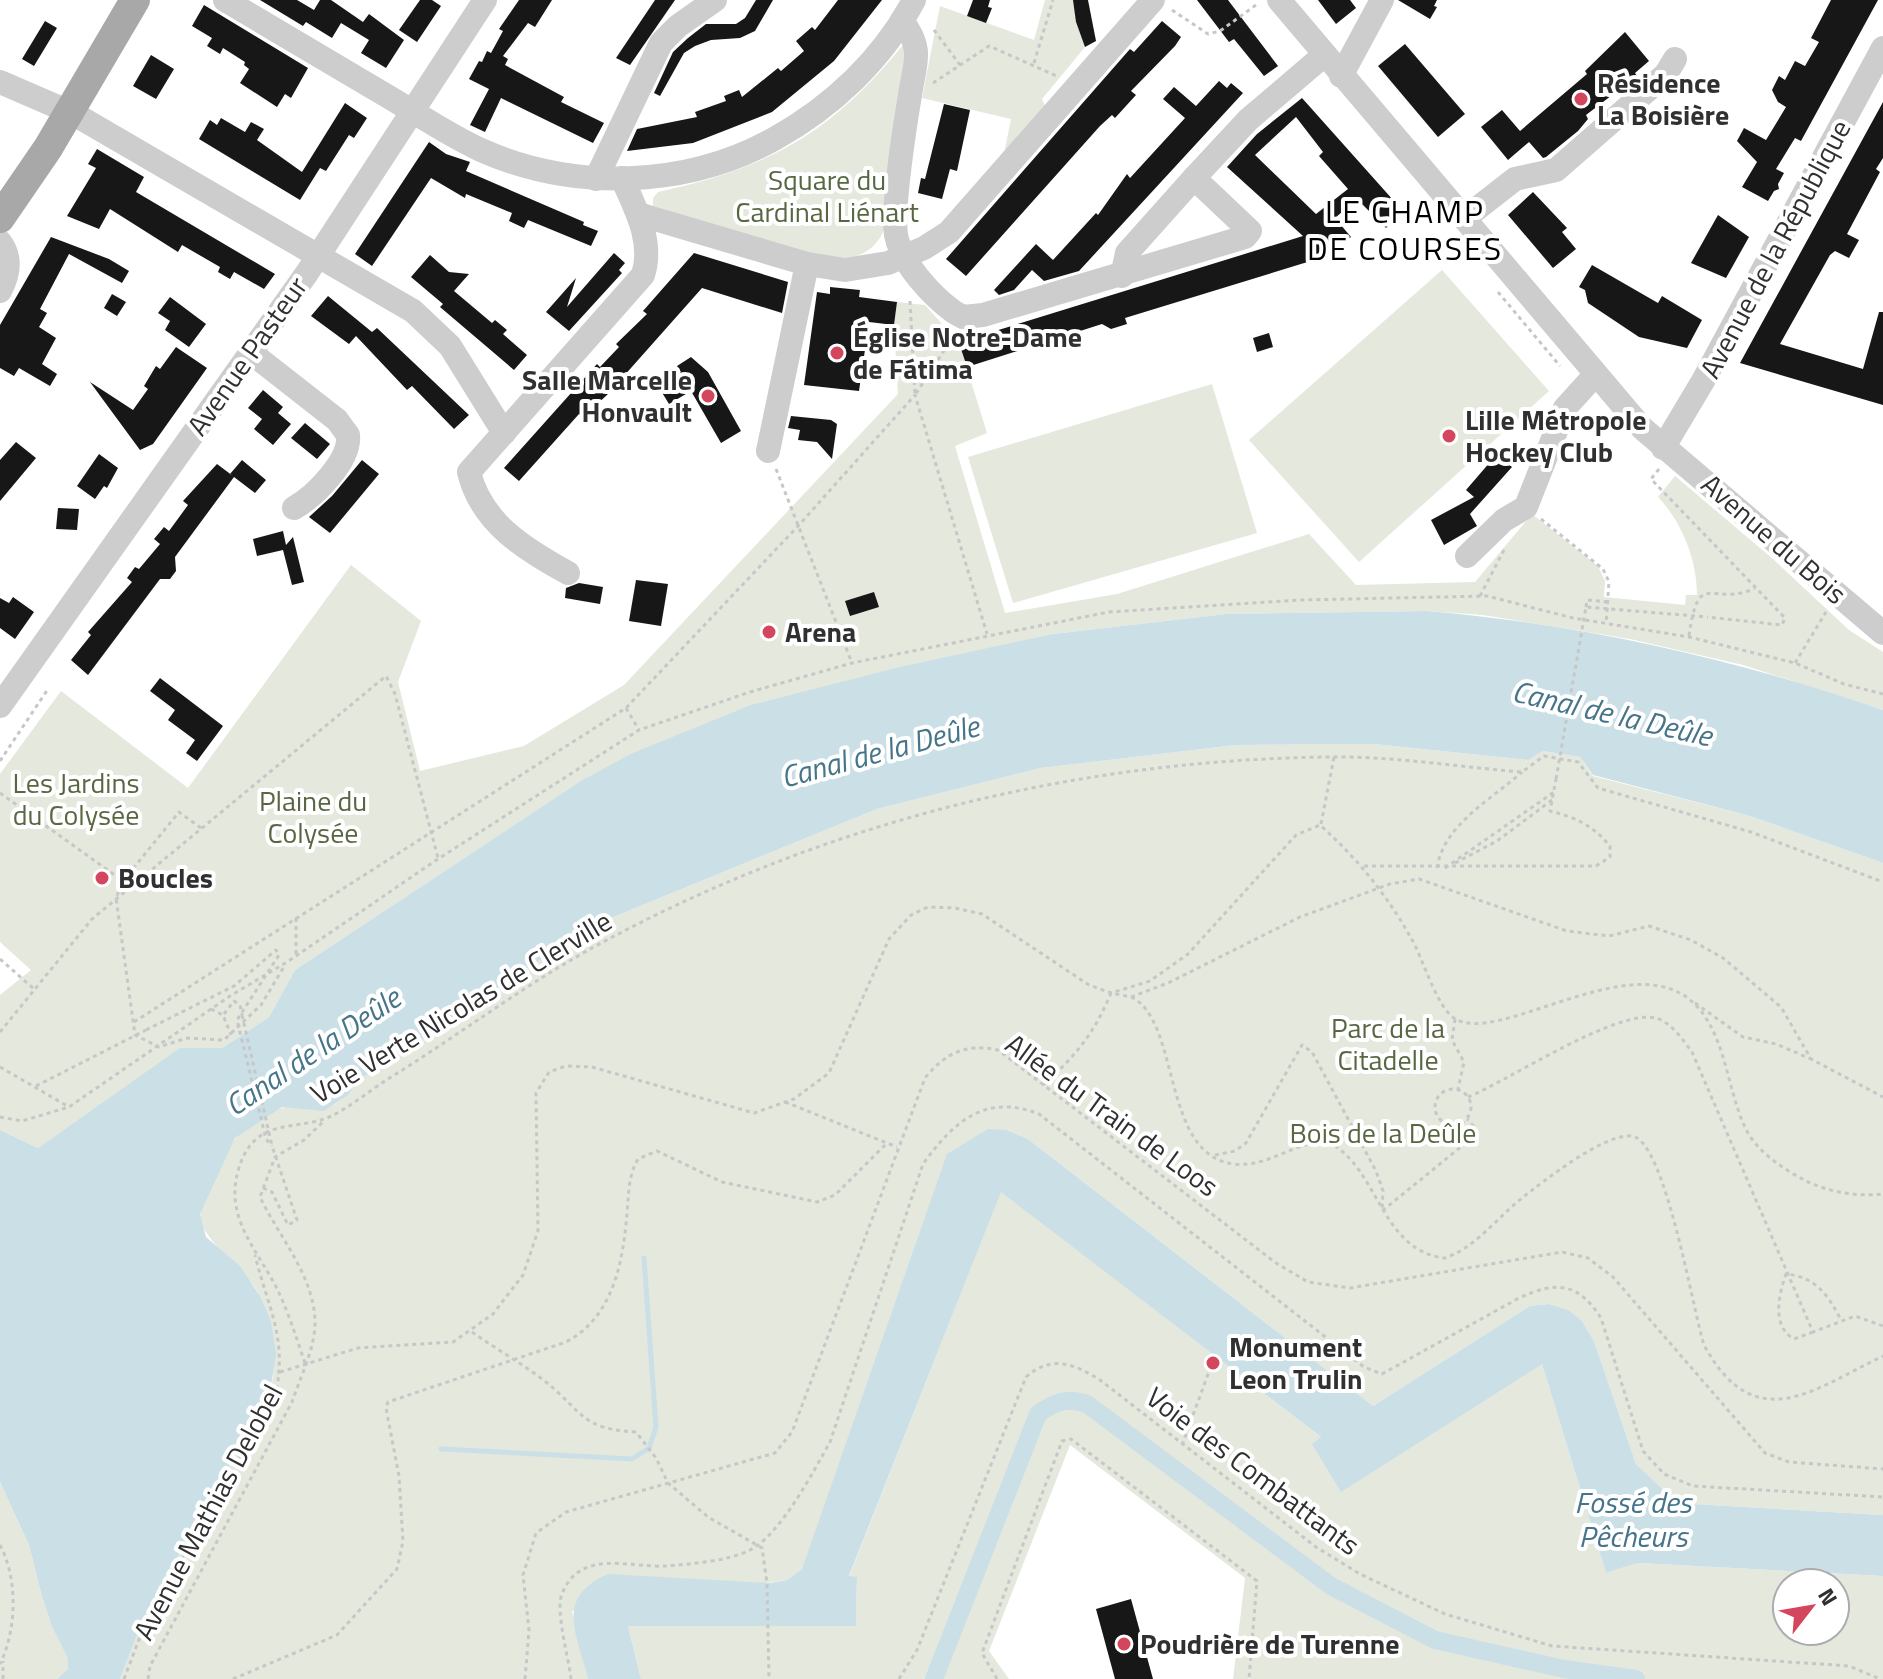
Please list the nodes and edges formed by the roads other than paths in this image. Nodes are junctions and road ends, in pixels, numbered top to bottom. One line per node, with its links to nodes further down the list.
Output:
1 (116, 0): 15 (main road)
2 (135, 0): 15 (main road)
3 (225, 0): 16 (street)
4 (485, 0): 16 (street, Avenue Pasteur)
5 (715, 0): 19 (street)
6 (1382, 0): 13 (street)
7 (1158, 2): 26 (street)
8 (1268, 2): 11 (street, Avenue du Bois)
9 (908, 11): 17 (street); 26 (street)
10 (1883, 48): 33 (street, Avenue de la République)
11 (1323, 56): 13 (street, Avenue du Bois); 18 (street)
12 (1675, 59): 22 (street)
13 (1341, 76): 22 (street, Avenue du Bois)
14 (0, 82): 15 (street)
15 (62, 108): 20 (main road); 24 (street)
16 (414, 111): 19 (street); 24 (street, Avenue Pasteur)
17 (622, 178): 19 (street); 21 (street)
18 (1194, 178): 27 (street); 27 (street)
19 (596, 179)
20 (5, 210)
21 (638, 214): 25 (street); 31 (street)
22 (1465, 218): 30 (street, Avenue du Bois)
23 (0, 242): 28 (street)
24 (318, 256): 29 (street, Avenue Pasteur); 31 (street)
25 (807, 264): 26 (street); 32 (street)
26 (910, 264): 27 (street)
27 (1122, 276)
28 (0, 291)
29 (250, 352): 34 (street); 38 (street, Avenue Pasteur)
30 (1595, 375): 33 (street, Avenue du Bois); 35 (street)
31 (504, 433): 36 (street)
32 (768, 451)
33 (1661, 459): 37 (street, Avenue du Bois)
34 (294, 508)
35 (1467, 556)
36 (568, 573)
37 (1883, 633)
38 (0, 706)

